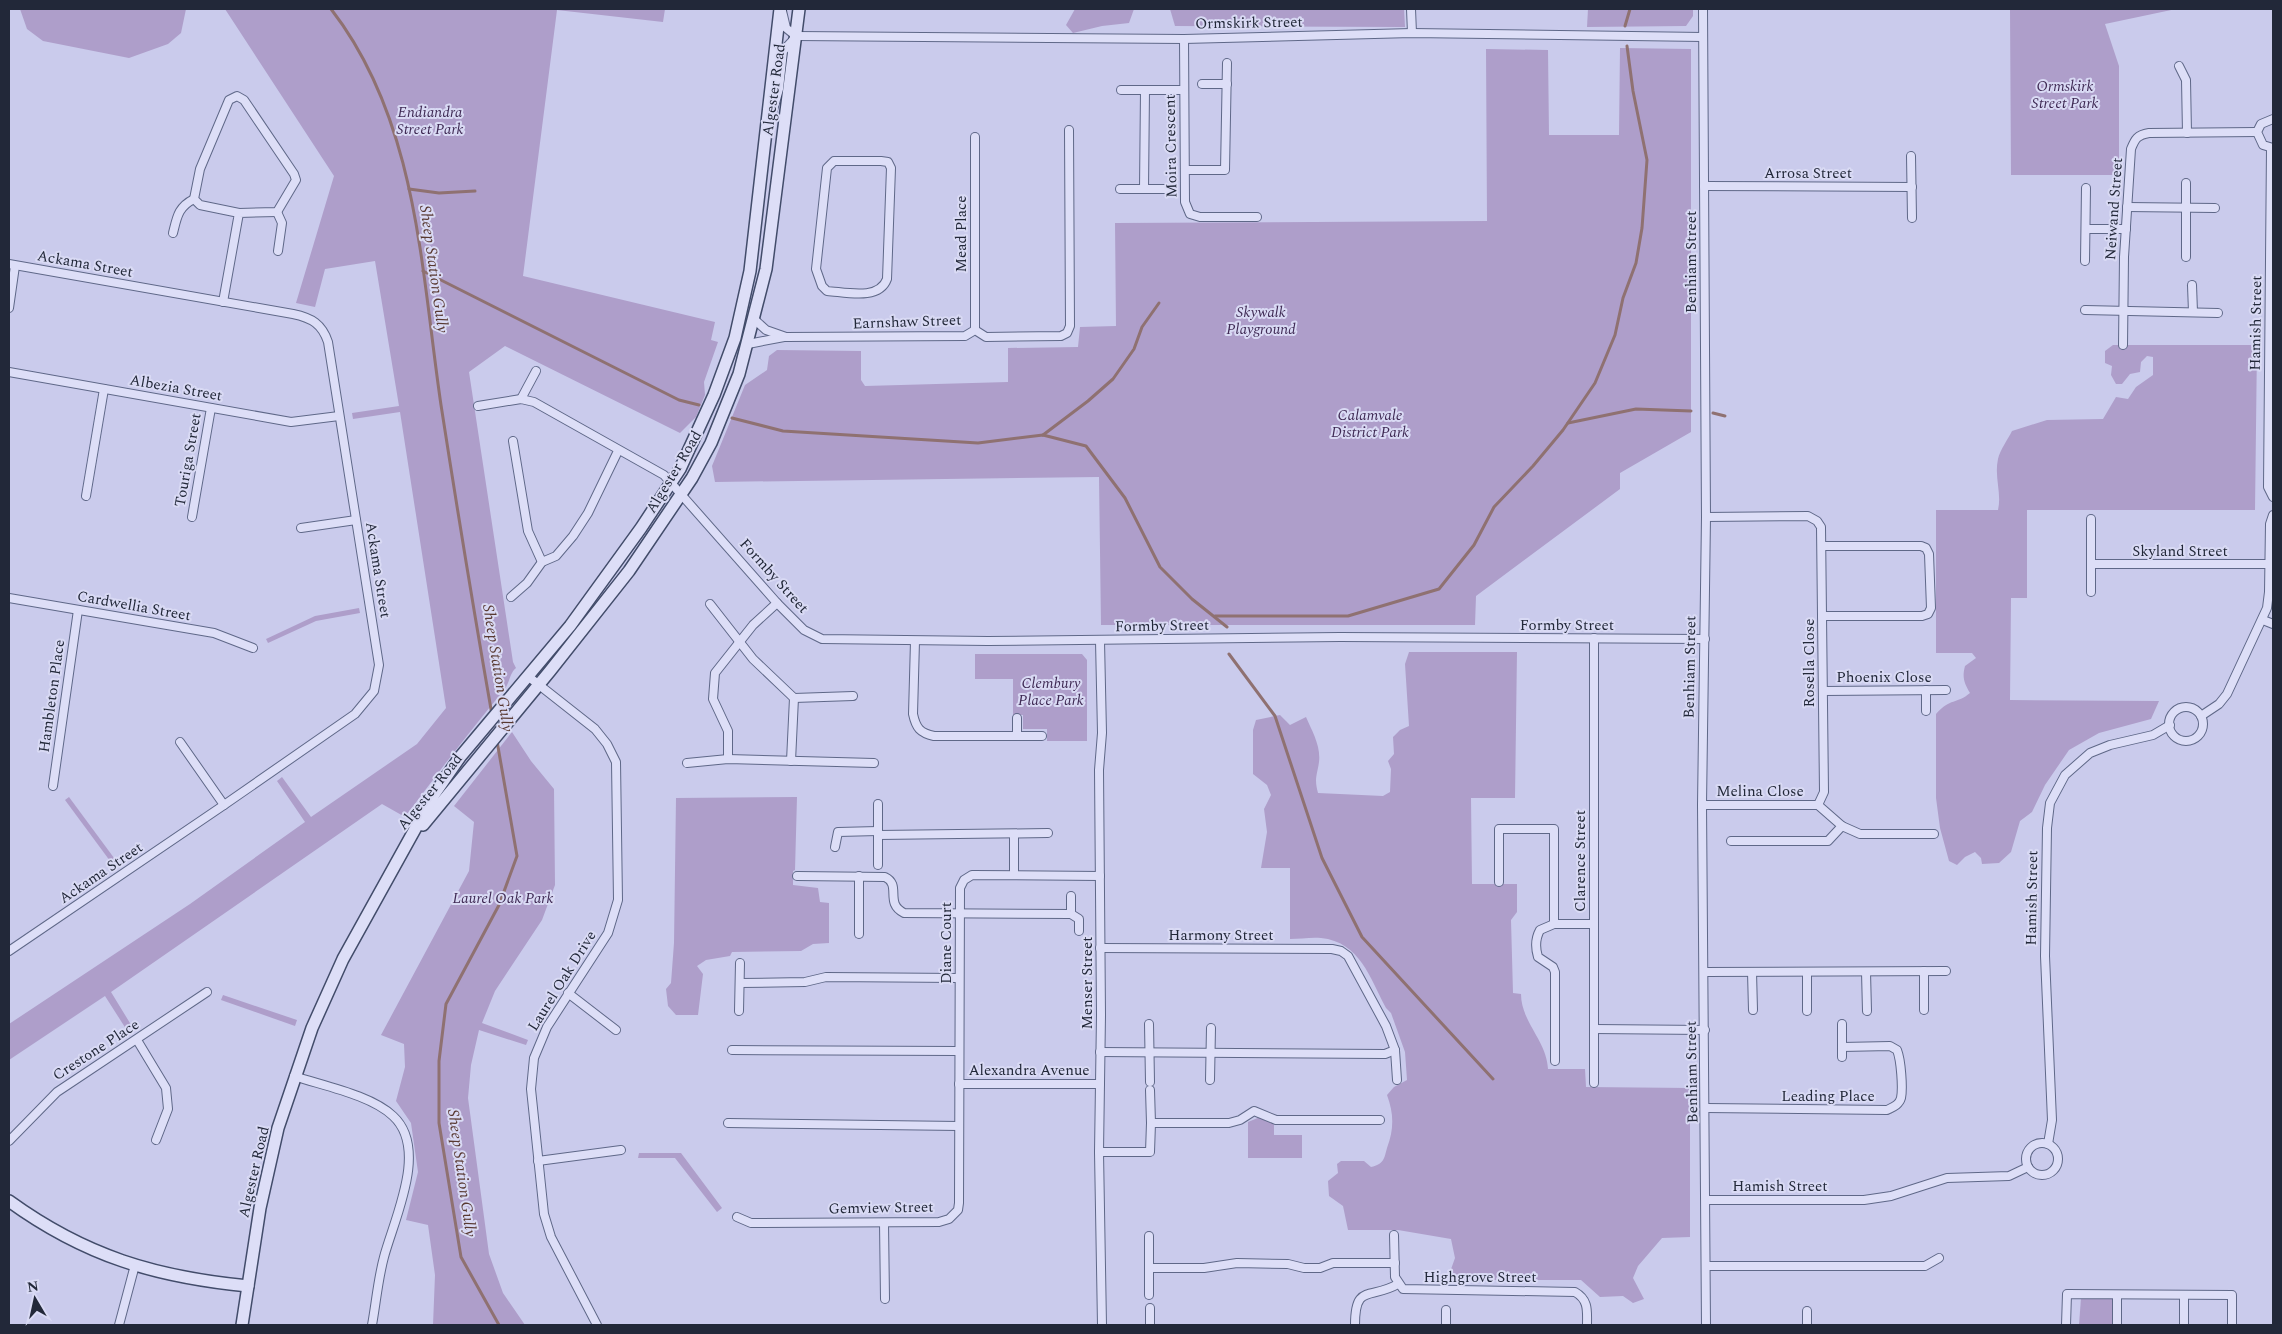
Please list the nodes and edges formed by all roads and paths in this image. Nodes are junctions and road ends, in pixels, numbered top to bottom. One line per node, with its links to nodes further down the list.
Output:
1 (781, 9): 6 (street); 21 (main road, Algester Road)
2 (799, 9): 6 (main road, Algester Road)
3 (1411, 9): 5 (street)
4 (1703, 9): 7 (street, Benhiam Street)
5 (1412, 33): 7 (street, Ormskirk Street); 8 (street, Ormskirk Street)
6 (796, 36): 8 (street, Ormskirk Street); 21 (street); 56 (main road, Algester Road)
7 (1703, 36): 26 (street, Benhiam Street)
8 (1184, 39): 15 (street, Moira Crescent)
9 (1227, 63): 12 (street)
10 (2179, 66): 19 (street)
11 (1202, 84): 12 (street)
12 (1227, 84): 24 (street)
13 (1121, 90): 14 (street)
14 (1145, 90): 15 (street); 30 (street)
15 (1184, 90): 24 (street, Moira Crescent)
16 (2273, 119): 18 (street)
17 (1069, 130): 57 (street, Earnshaw Street)
18 (2257, 132): 19 (street, Neiwand Street); 22 (street)
19 (2187, 133): 33 (street, Neiwand Street)
20 (975, 137): 57 (street, Mead Place)
21 (764, 139): 71 (main road, Algester Road)
22 (2272, 148): 42 (street, Hamish Street)
23 (1911, 156): 27 (street)
24 (1185, 170): 38 (street, Moira Crescent)
25 (2186, 183): 34 (street)
26 (1704, 186): 27 (street, Arrosa Street); 76 (street, Benhiam Street)
27 (1912, 186): 39 (street)
28 (2086, 188): 40 (street)
29 (1120, 189): 30 (street)
30 (1144, 189): 31 (street)
31 (1171, 189)
32 (194, 199): 36 (street); 37 (street); 43 (street)
33 (2127, 207): 34 (street); 41 (street, Neiwand Street)
34 (2186, 208): 35 (street); 45 (street)
35 (2215, 208)
36 (277, 212): 37 (street); 44 (street)
37 (239, 213): 50 (street)
38 (1258, 217)
39 (1912, 218)
40 (2086, 229): 41 (street); 46 (street)
41 (2126, 229): 53 (street, Neiwand Street)
42 (2272, 232): 58 (street, Hamish Street)
43 (173, 233)
44 (278, 251)
45 (2186, 257)
46 (2085, 261)
47 (12, 265): 50 (street, Ackama Street); 51 (street)
48 (2192, 285): 54 (street)
49 (870, 292): 49 (street)
50 (223, 302): 68 (street, Ackama Street)
51 (9, 308)
52 (2085, 310): 53 (street)
53 (2123, 311): 54 (street); 61 (street, Neiwand Street)
54 (2193, 312): 55 (street)
55 (2218, 313)
56 (754, 320): 59 (street, Earnshaw Street); 60 (main road, Algester Road)
57 (975, 330): 59 (street, Earnshaw Street)
58 (2272, 335): 74 (street, Hamish Street)
59 (786, 337): 60 (street)
60 (748, 344): 72 (main road, Algester Road)
61 (2123, 345)
62 (9, 372): 64 (street, Albezia Street)
63 (536, 372): 65 (street)
64 (104, 389): 67 (street, Albezia Street); 73 (street)
65 (521, 399): 66 (street); 70 (street, Formby Street)
66 (478, 406)
67 (211, 408): 68 (street, Albezia Street); 77 (street, Touriga Street)
68 (339, 416): 79 (street, Ackama Street)
69 (513, 441): 82 (street)
70 (618, 451): 71 (street, Formby Street); 82 (street)
71 (671, 483): 72 (street, Formby Street); 100 (main road, Algester Road)
72 (681, 495): 88 (street, Formby Street); 100 (main road, Algester Road)
73 (86, 496)
74 (2273, 497)
75 (2273, 515): 84 (street)
76 (1706, 516): 81 (street, Rosella Close); 95 (street, Benhiam Street)
77 (192, 517)
78 (2091, 519): 83 (street)
79 (356, 520): 80 (street); 119 (street, Ackama Street)
80 (301, 528)
81 (1822, 546): 91 (street, Rosella Close); 91 (street)
82 (542, 562): 86 (street)
83 (2091, 564): 84 (street, Skyland Street); 85 (street)
84 (2270, 564): 92 (street)
85 (2091, 592)
86 (511, 597)
87 (9, 598): 90 (street, Cardwellia Street)
88 (777, 603): 96 (street); 97 (street, Formby Street)
89 (710, 604): 96 (street)
90 (78, 610): 99 (street, Cardwellia Street); 117 (street, Hambleton Place)
91 (1822, 616): 101 (street, Rosella Close)
92 (2263, 620): 93 (street); 107 (street)
93 (2273, 624)
94 (1594, 638): 95 (street, Formby Street); 98 (street, Formby Street); 140 (street, Clarence Street)
95 (1705, 639): 120 (street, Benhiam Street)
96 (740, 641): 105 (street); 113 (street)
97 (915, 641): 98 (street, Formby Street); 110 (street)
98 (1100, 641): 134 (street, Menser Street)
99 (253, 648)
100 (534, 681): 128 (main road, Algester Road); 128 (main road, Algester Road); 155 (street, Laurel Oak Drive)
101 (1823, 690): 102 (street, Phoenix Close); 121 (street, Rosella Close)
102 (1926, 690): 103 (street, Phoenix Close); 106 (street)
103 (1946, 690)
104 (853, 696): 105 (street)
105 (794, 698): 114 (street)
106 (1926, 711)
107 (2201, 716): 109 (street); 109 (street)
108 (1017, 718): 110 (street)
109 (2170, 726): 192 (street, Hamish Street)
110 (1016, 736): 111 (street)
111 (1042, 736)
112 (180, 742): 119 (street)
113 (728, 759): 114 (street); 115 (street)
114 (791, 761): 116 (street)
115 (687, 763)
116 (874, 763)
117 (53, 786)
118 (878, 804): 123 (street)
119 (224, 805): 144 (street, Ackama Street)
120 (1702, 805): 121 (street, Melina Close); 148 (street, Benhiam Street)
121 (1818, 805): 122 (street)
122 (1842, 826): 126 (street); 127 (street)
123 (878, 833): 125 (street); 129 (street); 130 (street)
124 (1048, 833): 125 (street)
125 (1014, 834): 131 (street)
126 (1934, 834)
127 (1731, 841)
128 (408, 844): 177 (main road, Algester Road)
129 (835, 847)
130 (878, 865)
131 (1014, 875): 134 (street, Diane Court); 137 (street, Diane Court)
132 (797, 876): 133 (street)
133 (859, 876): 137 (street); 142 (street)
134 (1100, 876): 143 (street, Menser Street)
135 (1499, 882): 139 (street)
136 (1071, 896): 138 (street)
137 (960, 914): 138 (street); 152 (street, Diane Court)
138 (1071, 914): 141 (street)
139 (1554, 924): 140 (street); 176 (street)
140 (1594, 924): 164 (street, Clarence Street)
141 (1079, 932)
142 (859, 934)
143 (1100, 948): 170 (street, Harmony Street); 173 (street, Menser Street)
144 (9, 951)
145 (740, 963): 153 (street)
146 (1924, 971): 147 (street); 151 (street); 157 (street)
147 (1946, 971)
148 (1704, 972): 149 (street); 166 (street, Benhiam Street)
149 (1752, 972): 150 (street); 156 (street)
150 (1807, 972): 151 (street); 158 (street)
151 (1866, 972): 159 (street)
152 (959, 978): 153 (street); 171 (street, Diane Court)
153 (740, 982): 160 (street)
154 (207, 992): 167 (street, Crestone Place)
155 (568, 993): 165 (street); 195 (street, Laurel Oak Drive)
156 (1753, 1010)
157 (1924, 1010)
158 (1807, 1011)
159 (1866, 1011)
160 (739, 1012)
161 (1149, 1024): 172 (street)
162 (1842, 1024): 168 (street)
163 (1211, 1028): 174 (street)
164 (1594, 1029): 166 (street); 181 (street, Clarence Street)
165 (616, 1030)
166 (1705, 1030): 185 (street, Benhiam Street)
167 (137, 1040): 190 (street); 191 (street, Crestone Place)
168 (1842, 1047): 175 (street); 185 (street, Leading Place)
169 (732, 1050): 171 (street)
170 (1395, 1050): 174 (street); 179 (street)
171 (959, 1051): 182 (street, Diane Court)
172 (1150, 1051): 173 (street); 174 (street); 180 (street)
173 (1100, 1052): 183 (street, Menser Street)
174 (1211, 1052): 178 (street)
175 (1842, 1057)
176 (1555, 1061)
177 (294, 1076): 209 (main road, Algester Road); 219 (street)
178 (1210, 1080)
179 (1397, 1080)
180 (1150, 1082)
181 (1594, 1083)
182 (959, 1084): 183 (street, Alexandra Avenue); 189 (street, Gemview Street)
183 (1100, 1084): 194 (street, Menser Street)
184 (1150, 1090): 188 (street)
185 (1706, 1108): 197 (street, Benhiam Street)
186 (1380, 1120): 188 (street)
187 (728, 1123): 189 (street)
188 (1150, 1123): 194 (street)
189 (959, 1126): 200 (street, Gemview Street)
190 (156, 1140)
191 (9, 1141)
192 (2048, 1144): 196 (street); 196 (street)
193 (621, 1150): 195 (street)
194 (1099, 1152): 221 (street, Menser Street)
195 (538, 1161): 220 (street, Laurel Oak Drive)
196 (2028, 1167): 197 (street, Hamish Street)
197 (1706, 1200): 206 (street, Benhiam Street)
198 (9, 1201): 205 (main road)
199 (737, 1217): 200 (street, Gemview Street)
200 (884, 1223): 213 (street)
201 (1394, 1235): 204 (street)
202 (1149, 1236): 207 (street)
203 (1939, 1258): 206 (street)
204 (1395, 1263): 207 (street); 208 (street)
205 (135, 1265): 209 (main road); 217 (street)
206 (1706, 1266): 226 (street, Benhiam Street)
207 (1149, 1268): 210 (street)
208 (1398, 1284): 223 (street); 225 (street, Highgrove Street)
209 (248, 1286): 218 (main road, Algester Road)
210 (1149, 1295)
211 (2117, 1295): 212 (street); 228 (street); 229 (street)
212 (2184, 1296): 230 (street); 231 (street)
213 (885, 1299)
214 (1150, 1308): 222 (street)
215 (1446, 1310): 224 (street)
216 (1807, 1311): 227 (street)
217 (119, 1325)
218 (242, 1325)
219 (372, 1325)
220 (597, 1325)
221 (1102, 1325)
222 (1150, 1325)
223 (1355, 1325)
224 (1446, 1325)
225 (1587, 1325)
226 (1706, 1325)
227 (1807, 1325)
228 (2066, 1325)
229 (2117, 1325)
230 (2184, 1325)
231 (2232, 1325)

